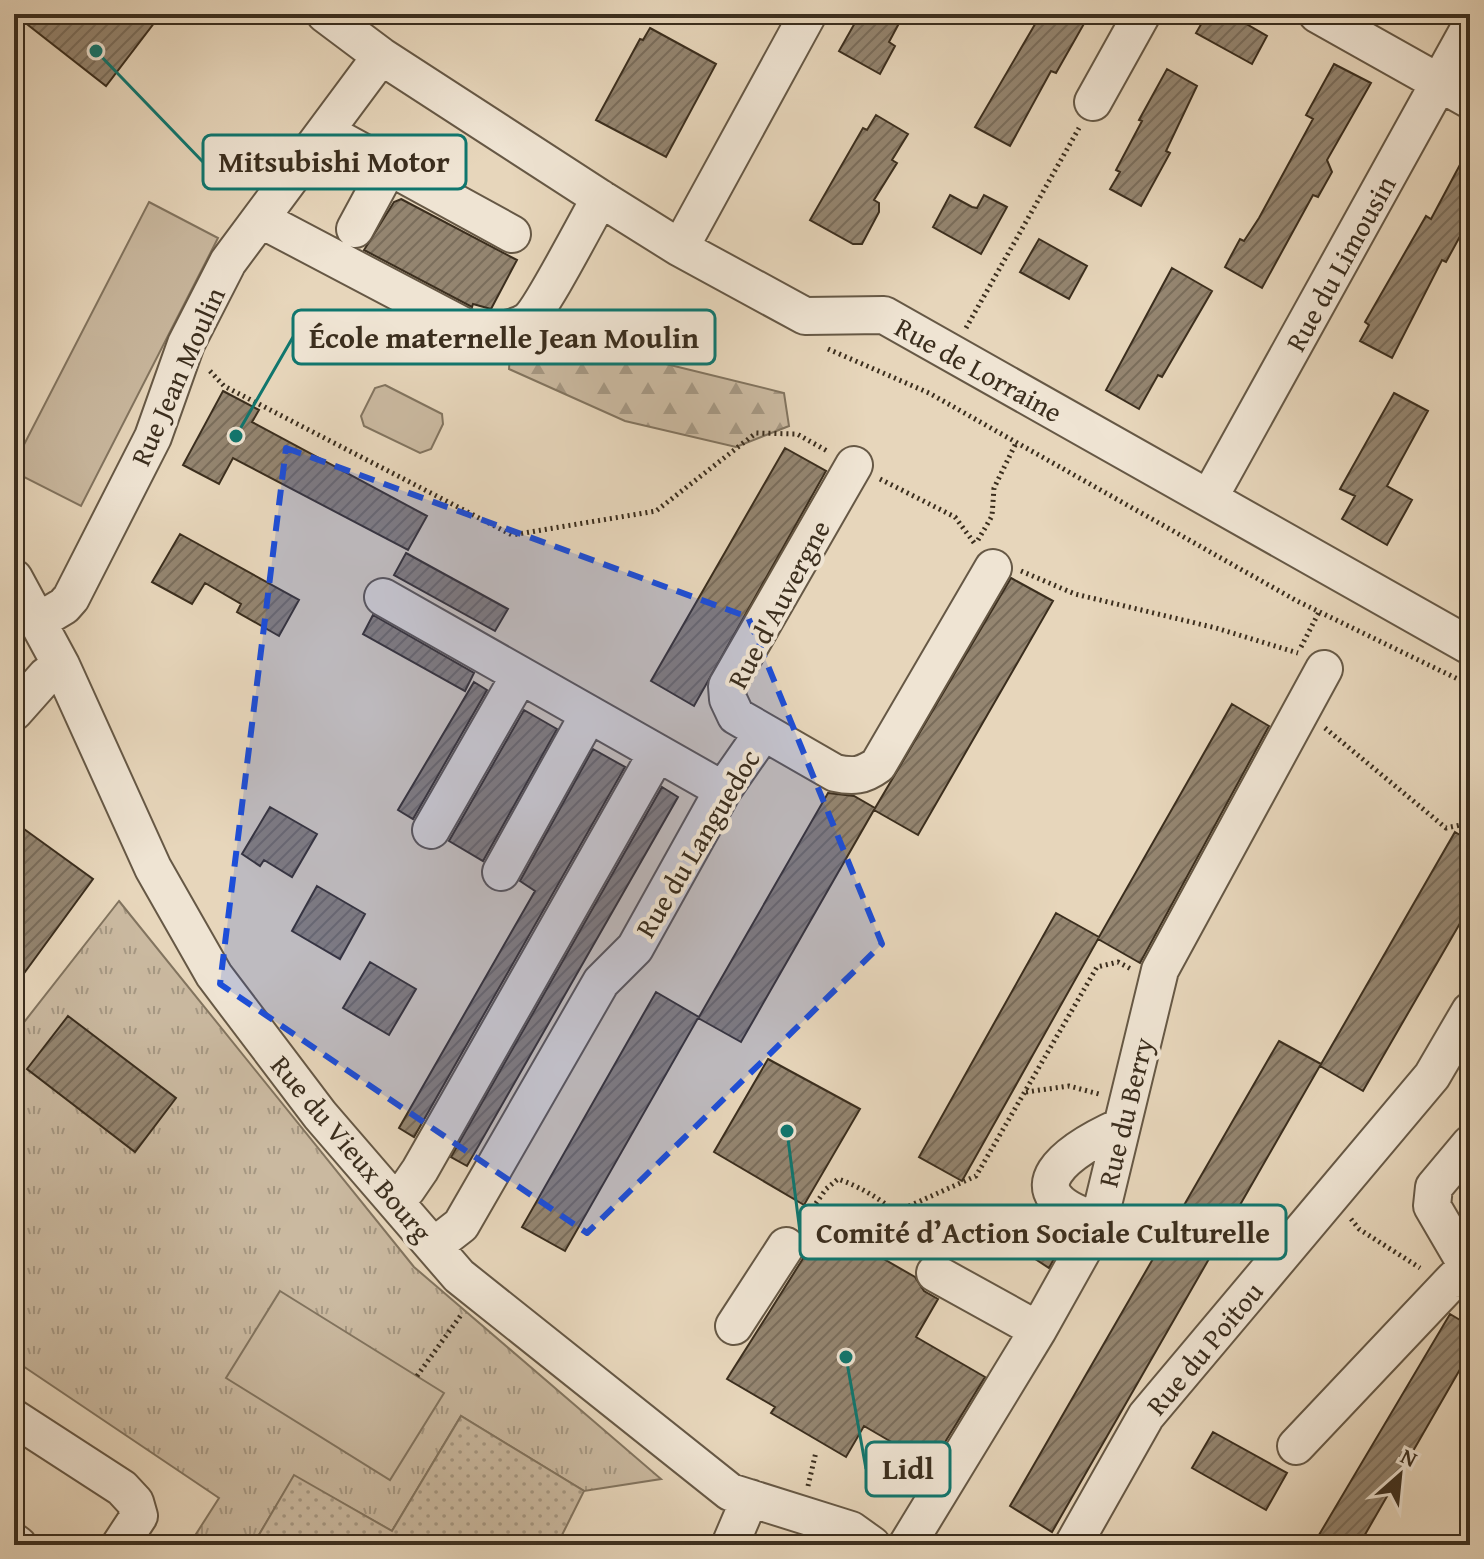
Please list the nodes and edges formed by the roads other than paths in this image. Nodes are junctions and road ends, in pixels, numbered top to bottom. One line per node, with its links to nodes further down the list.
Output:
1 (325, 14): 6 (street, Rue de Lorraine)
2 (808, 14): 15 (street)
3 (1142, 14): 8 (street)
4 (1317, 14): 7 (street)
5 (1470, 27): 7 (street, Rue du Limousin)
6 (381, 56): 9 (street, Rue Jean Moulin); 11 (street, Rue de Lorraine)
7 (1455, 91): 17 (street, Rue du Limousin)
8 (1093, 102)
9 (326, 132): 10 (street); 12 (street, Rue Jean Moulin)
10 (389, 166): 13 (street); 14 (street)
11 (600, 198): 12 (street); 15 (street, Rue de Lorraine)
12 (260, 219): 21 (street, Rue Jean Moulin)
13 (355, 229)
14 (512, 234)
15 (680, 248): 17 (street, Rue de Lorraine)
16 (854, 465): 28 (street, Rue d'Auvergne)
17 (1209, 498): 22 (street, Rue de Lorraine)
18 (984, 556): 28 (street, Rue du Languedoc)
19 (14, 578): 21 (street, Rue du Vieux Bourg)
20 (383, 597): 25 (street)
21 (39, 621): 24 (street, Rue du Vieux Bourg)
22 (1470, 646)
23 (1311, 661): 34 (street, Rue du Berry)
24 (61, 665): 26 (street); 36 (street, Rue du Vieux Bourg)
25 (520, 675): 27 (street); 31 (street)
26 (14, 712)
27 (589, 714): 29 (street); 32 (street)
28 (762, 734): 30 (street, Rue du Languedoc)
29 (657, 753): 30 (street); 36 (street)
30 (723, 790): 38 (street, Rue du Languedoc)
31 (431, 830)
32 (501, 872)
33 (1470, 1011): 51 (street, Rue du Poitou)
34 (1125, 1114): 37 (street, Rue du Berry); 37 (street)
35 (1470, 1144): 41 (street)
36 (394, 1200): 38 (street, Rue du Vieux Bourg)
37 (1099, 1221): 43 (street, Rue du Berry)
38 (434, 1246): 46 (street, Rue du Vieux Bourg)
39 (786, 1246): 42 (street)
40 (935, 1273): 43 (street)
41 (1463, 1278): 45 (street)
42 (734, 1326)
43 (1038, 1330): 50 (street, Rue du Berry)
44 (14, 1418): 47 (street)
45 (1296, 1446)
46 (750, 1498): 48 (street); 49 (street, Rue du Vieux Bourg)
47 (120, 1545)
48 (730, 1545)
49 (872, 1545)
50 (907, 1545)
51 (1073, 1545)

